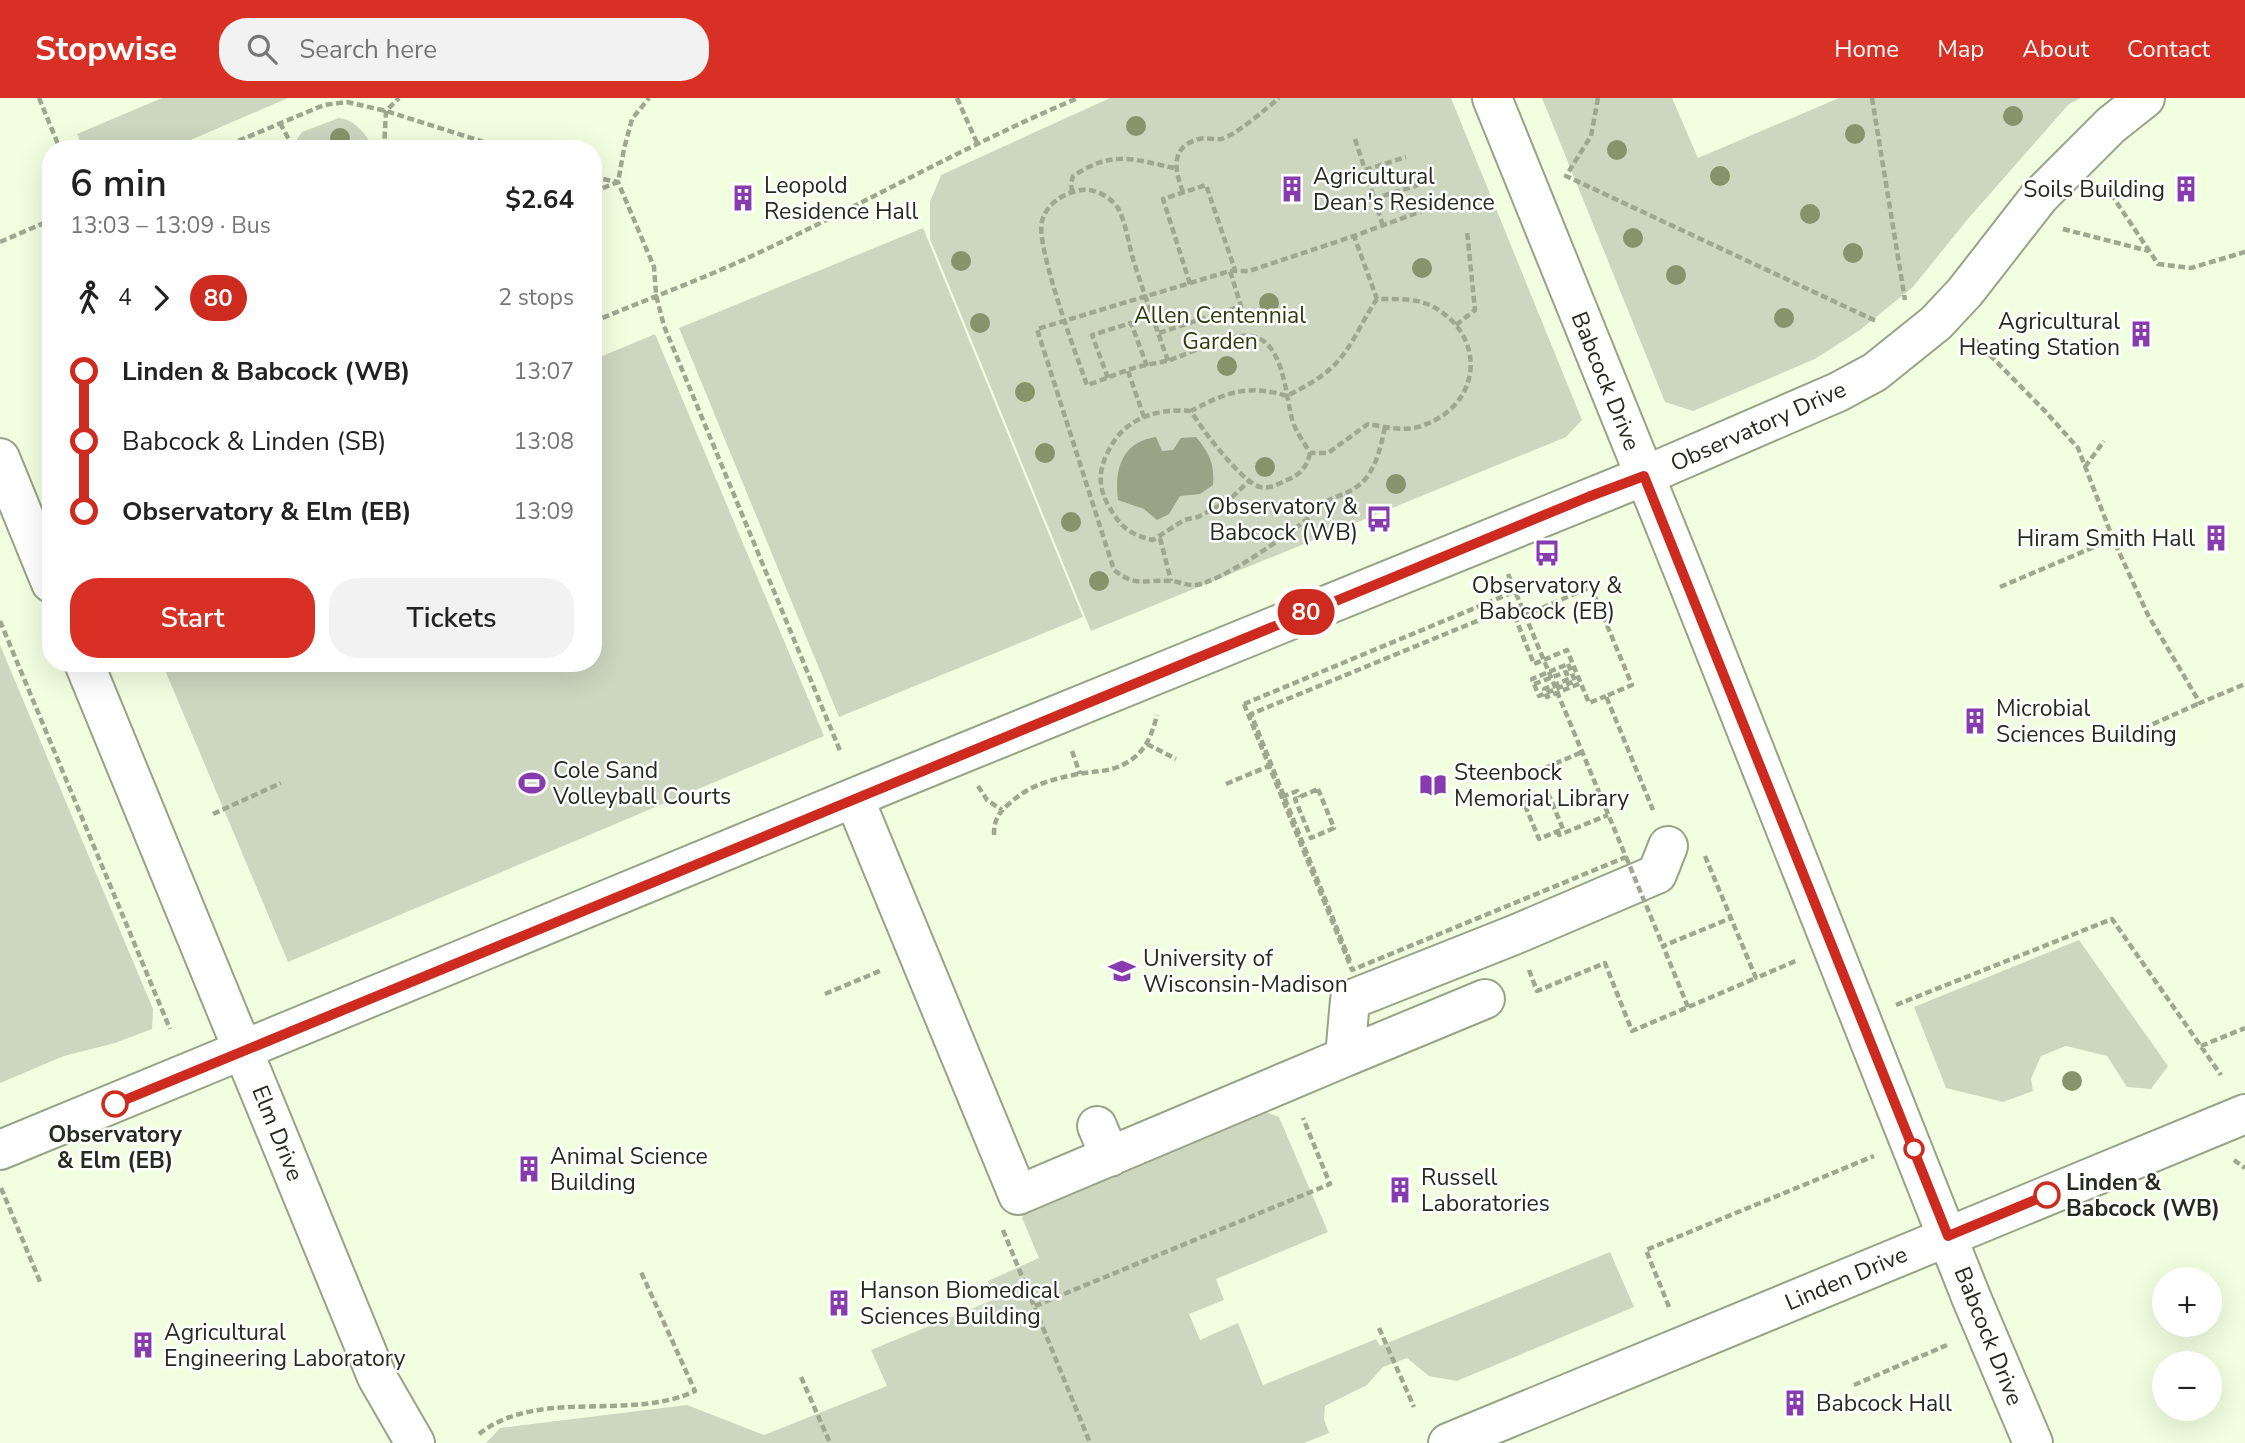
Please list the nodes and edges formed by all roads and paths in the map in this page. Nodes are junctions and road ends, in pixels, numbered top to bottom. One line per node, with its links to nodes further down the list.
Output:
1 (39, 98): 15 (path)
2 (399, 98): 12 (path)
3 (649, 98): 26 (path)
4 (957, 98): 20 (path)
5 (1078, 98): 20 (path)
6 (1279, 98): 22 (path)
7 (1492, 98): 66 (street, Babcock Drive)
8 (1598, 98): 51 (path)
9 (1872, 98): 47 (path)
10 (2145, 98): 66 (street, Observatory Drive)
11 (348, 100): 12 (path); 13 (path)
12 (386, 111): 18 (path); 19 (path)
13 (280, 123): 16 (path); 17 (path)
14 (1355, 139): 23 (path)
15 (56, 140)
16 (240, 140)
17 (288, 140)
18 (384, 140)
19 (478, 140)
20 (977, 143): 44 (path)
21 (1406, 157): 23 (path)
22 (1174, 168): 29 (path); 30 (path)
23 (1364, 170): 31 (path)
24 (602, 179): 26 (path)
25 (2101, 180): 40 (path)
26 (618, 182): 28 (path); 44 (path)
27 (1418, 185): 31 (path)
28 (602, 188)
29 (1072, 192): 45 (path); 49 (path)
30 (1183, 192): 42 (path); 43 (path)
31 (1374, 199): 32 (path); 35 (path)
32 (1363, 202)
33 (1433, 207): 35 (path)
34 (42, 224): 39 (path)
35 (1382, 226): 38 (path)
36 (2063, 229): 40 (path)
37 (1467, 231): 50 (path)
38 (1354, 236): 42 (path); 46 (path)
39 (0, 242)
40 (2150, 251): 41 (path)
41 (2245, 252)
42 (1232, 271): 43 (path); 52 (path)
43 (1191, 284): 45 (path)
44 (656, 295): 48 (path); 88 (path)
45 (1145, 296): 49 (path); 52 (path)
46 (1377, 299): 50 (path); 58 (path)
47 (1906, 308)
48 (602, 318)
49 (1064, 321): 57 (path); 72 (path)
50 (1456, 325): 61 (path)
51 (1883, 325)
52 (1158, 333): 54 (path)
53 (1975, 340): 65 (path)
54 (1168, 361): 55 (path); 58 (path)
55 (1147, 366): 56 (path); 57 (path)
56 (1128, 371): 57 (path); 60 (path)
57 (1108, 378)
58 (1287, 396): 59 (path); 63 (path)
59 (1191, 411): 60 (path); 67 (path)
60 (1144, 417): 68 (path)
61 (1385, 427): 63 (path); 72 (path)
62 (2104, 441): 65 (path)
63 (1310, 453): 67 (path)
64 (0, 458): 70 (street)
65 (2085, 467): 69 (path)
66 (1644, 476): 98 (street, Observatory Drive); 130 (street, Babcock Drive)
67 (1248, 482): 68 (path)
68 (1160, 537): 72 (path)
69 (2113, 539): 73 (path); 82 (path)
70 (42, 561)
71 (1504, 563): 74 (path)
72 (1171, 581)
73 (2000, 587)
74 (1516, 592): 75 (path); 90 (path, bridge)
75 (1525, 615): 81 (path); 87 (path, bridge)
76 (0, 621): 119 (path)
77 (88, 672): 122 (street, Elm Drive)
78 (1581, 683): 80 (path); 81 (path); 100 (path)
79 (2245, 684): 82 (path)
80 (1546, 693): 80 (path)
81 (1606, 696): 106 (path)
82 (2200, 703): 84 (path)
83 (1160, 705): 86 (path)
84 (2124, 737)
85 (1069, 743): 91 (path)
86 (1147, 744): 89 (path); 91 (path)
87 (1582, 752): 92 (path); 103 (path, bridge)
88 (841, 754)
89 (1176, 760)
90 (1269, 766): 95 (path); 96 (path, bridge)
91 (1080, 774): 101 (path)
92 (1526, 775)
93 (975, 781): 101 (path)
94 (281, 783): 102 (path)
95 (1226, 784)
96 (1282, 797): 97 (path, bridge); 107 (path, bridge)
97 (1300, 797): 99 (path); 99 (path)
98 (854, 798): 122 (street, Observatory Drive); 125 (street)
99 (1297, 804): 100 (path)
100 (1289, 808): 115 (path)
101 (1002, 810): 105 (path)
102 (213, 814)
103 (1608, 814): 104 (path); 107 (path, bridge)
104 (1557, 831): 104 (path)
105 (994, 835)
106 (1668, 846): 108 (path); 115 (street)
107 (1626, 857): 109 (path, bridge)
108 (1731, 918): 109 (path); 113 (path)
109 (1663, 946): 118 (path)
110 (1800, 959): 113 (path)
111 (1528, 968): 118 (path)
112 (884, 969): 114 (path)
113 (1756, 978): 118 (path)
114 (825, 994)
115 (1363, 994): 123 (street)
116 (1485, 999): 123 (street)
117 (1895, 1005): 121 (path)
118 (1688, 1007)
119 (170, 1028)
120 (2245, 1028): 121 (path)
121 (2201, 1046): 124 (path)
122 (243, 1050): 127 (street, Observatory Drive); 141 (street, Elm Drive)
123 (1345, 1057): 125 (street)
124 (2221, 1075)
125 (1288, 1081): 133 (path)
126 (2245, 1114): 130 (street, Linden Drive)
127 (0, 1150)
128 (1880, 1154): 134 (path)
129 (0, 1186): 132 (path)
130 (1948, 1236): 143 (street, Linden Drive); 144 (street, Babcock Drive)
131 (641, 1272): 140 (path)
132 (41, 1284)
133 (1035, 1306)
134 (1669, 1307)
135 (1379, 1328): 139 (path)
136 (1947, 1345): 138 (path)
137 (801, 1377): 142 (path)
138 (1854, 1385)
139 (1414, 1407)
140 (479, 1434)
141 (415, 1443)
142 (830, 1443)
143 (1448, 1443)
144 (2033, 1443)

